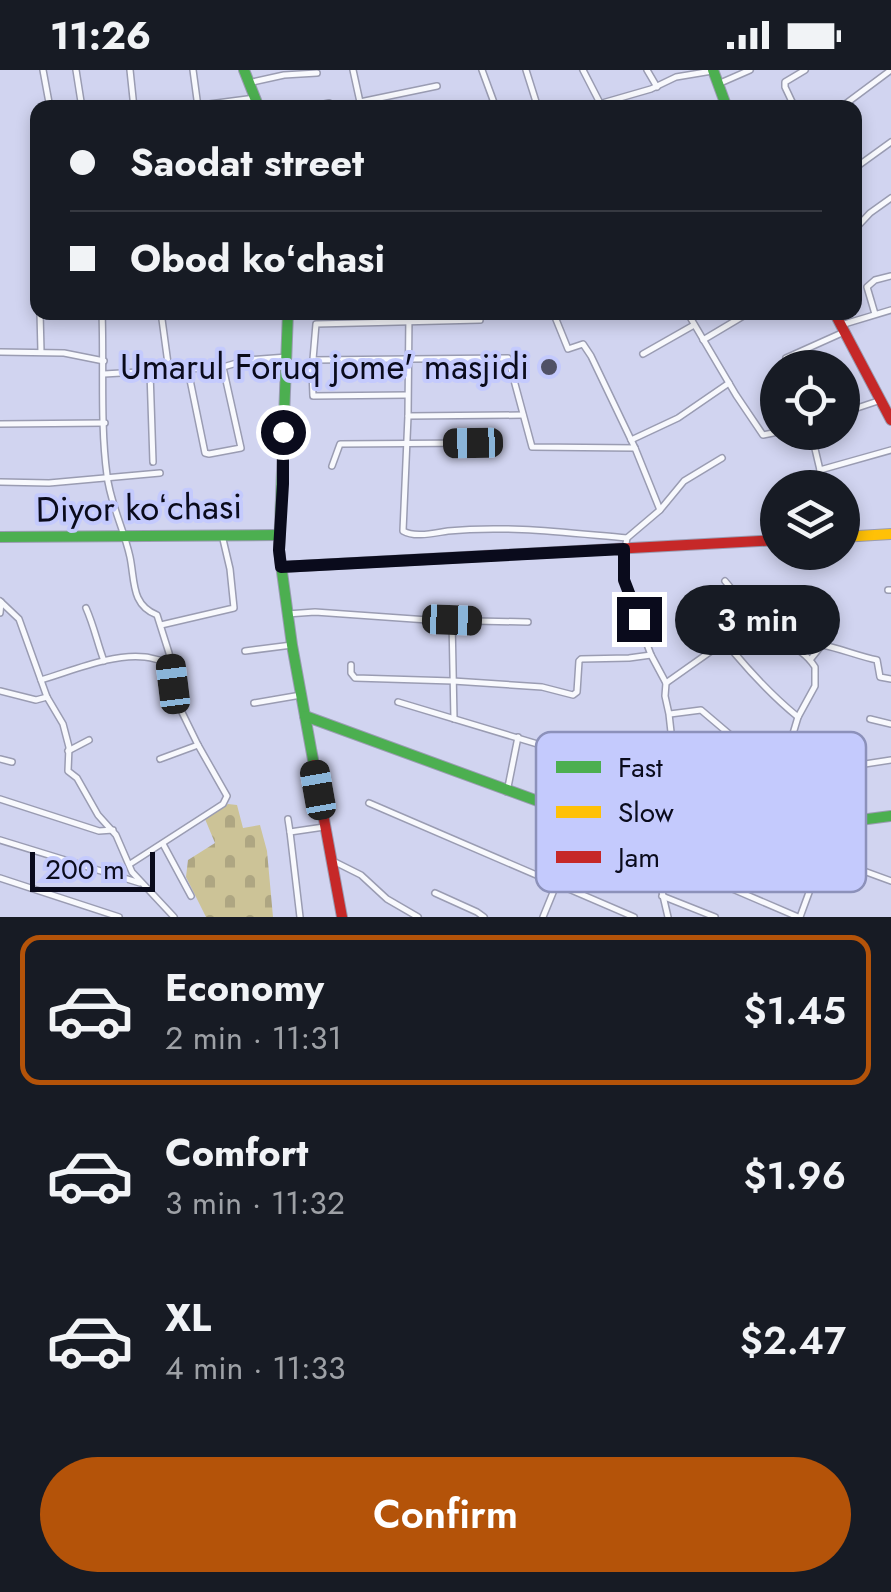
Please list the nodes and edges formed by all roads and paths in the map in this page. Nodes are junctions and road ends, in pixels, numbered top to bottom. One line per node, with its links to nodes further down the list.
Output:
1 (43, 70): 20 (street)
2 (76, 70): 21 (street)
3 (130, 70): 22 (street)
4 (193, 70): 23 (street)
5 (244, 70): 16 (street)
6 (353, 70): 25 (street)
7 (482, 70): 27 (street)
8 (526, 70): 28 (street)
9 (583, 70): 29 (street)
10 (648, 70): 19 (street)
11 (713, 70): 17 (street); 19 (street)
12 (750, 70): 17 (street)
13 (805, 70): 32 (street)
14 (891, 70): 33 (street)
15 (316, 72): 16 (street)
16 (248, 83): 24 (street)
17 (718, 84): 31 (street)
18 (437, 86): 26 (street)
19 (656, 87): 30 (street)
20 (49, 100)
21 (81, 100)
22 (133, 100)
23 (197, 100)
24 (256, 100)
25 (360, 100)
26 (370, 100)
27 (493, 100)
28 (535, 100)
29 (598, 100)
30 (610, 100)
31 (723, 100)
32 (791, 100)
33 (851, 100)
34 (891, 142): 35 (street)
35 (862, 163)
36 (891, 198): 37 (street)
37 (862, 222)
38 (891, 276): 40 (street)
39 (891, 310): 40 (street)
40 (875, 314): 51 (street)
41 (40, 320): 58 (street)
42 (102, 320): 63 (street)
43 (162, 320): 67 (street)
44 (288, 320): 60 (street)
45 (480, 320): 52 (street)
46 (556, 320): 81 (street)
47 (691, 320): 53 (street)
48 (737, 320): 55 (street)
49 (838, 320): 54 (street)
50 (861, 320): 54 (street)
51 (862, 320)
52 (409, 322): 61 (street); 62 (street)
53 (694, 324): 55 (street); 59 (street)
54 (843, 328): 56 (street); 73 (street)
55 (703, 340): 71 (street)
56 (801, 350)
57 (0, 352): 58 (street)
58 (40, 352): 63 (street)
59 (643, 354)
60 (286, 357): 64 (street); 66 (street)
61 (408, 359): 62 (street); 72 (street); 75 (street)
62 (313, 360): 68 (street)
63 (104, 361): 70 (street)
64 (223, 367): 65 (street); 65 (street)
65 (188, 370): 67 (street)
66 (286, 370): 68 (street); 98 (street)
67 (169, 371): 69 (street)
68 (312, 371): 72 (street)
69 (150, 372): 70 (street); 88 (street)
70 (104, 374): 78 (street)
71 (729, 383): 80 (street); 81 (street)
72 (408, 395): 76 (street)
73 (881, 400): 74 (street); 77 (street)
74 (860, 406)
75 (523, 414): 76 (street); 84 (street)
76 (408, 416): 83 (street)
77 (891, 420)
78 (105, 423): 79 (street); 92 (street)
79 (0, 424)
80 (760, 430)
81 (631, 440): 84 (street)
82 (473, 443): 83 (street)
83 (407, 445): 89 (street); 103 (street)
84 (635, 448): 94 (street)
85 (816, 450): 90 (street)
86 (891, 450): 90 (street)
87 (722, 458): 94 (street)
88 (153, 462)
89 (332, 466)
90 (820, 470)
91 (160, 473): 92 (street)
92 (107, 477): 93 (street); 99 (street)
93 (0, 482)
94 (660, 510): 103 (street)
95 (263, 534): 97 (street, Diyor koʻchasi); 98 (street, Diyor koʻchasi); 104 (street)
96 (891, 534): 100 (street)
97 (222, 535): 99 (street, Diyor koʻchasi); 114 (street)
98 (279, 535): 104 (street)
99 (124, 536): 101 (street, Diyor koʻchasi); 114 (street)
100 (860, 536)
101 (0, 537)
102 (760, 540): 103 (street)
103 (626, 543): 105 (street); 118 (street)
104 (279, 550): 105 (street)
105 (281, 567): 111 (street)
106 (725, 581): 119 (street)
107 (0, 601): 110 (street); 124 (street)
108 (86, 608): 120 (street)
109 (702, 612): 115 (street)
110 (0, 613)
111 (287, 614): 112 (street); 116 (street)
112 (452, 620): 113 (street); 125 (street)
113 (528, 622)
114 (161, 625): 121 (street)
115 (724, 642): 126 (street); 134 (street)
116 (292, 645): 117 (street); 128 (street)
117 (245, 651)
118 (651, 655): 125 (street); 126 (street)
119 (810, 660): 123 (street); 134 (street)
120 (105, 662): 121 (street); 124 (street)
121 (170, 662): 144 (street)
122 (351, 665): 125 (street)
123 (891, 679)
124 (42, 680): 129 (street)
125 (453, 681): 135 (street)
126 (666, 682): 132 (street)
127 (0, 691): 129 (street)
128 (301, 695): 131 (street); 133 (street)
129 (47, 697): 145 (street)
130 (398, 702): 135 (street)
131 (254, 703)
132 (670, 714): 138 (street); 139 (street)
133 (305, 716): 151 (street); 158 (street)
134 (798, 717): 140 (street)
135 (454, 719): 141 (street)
136 (870, 720): 137 (street)
137 (891, 724)
138 (671, 732)
139 (726, 732)
140 (794, 732)
141 (518, 737): 143 (street); 151 (street)
142 (90, 740): 145 (street)
143 (536, 743)
144 (198, 745): 147 (street); 162 (street)
145 (68, 751): 159 (street)
146 (0, 758): 149 (street)
147 (160, 759)
148 (891, 760): 150 (street)
149 (12, 762)
150 (866, 764)
151 (507, 792): 153 (street)
152 (0, 799): 159 (street)
153 (536, 802)
154 (370, 803): 166 (street)
155 (891, 816): 156 (street)
156 (866, 819)
157 (288, 820): 160 (street)
158 (324, 827): 160 (street); 163 (street)
159 (112, 830): 164 (street)
160 (290, 832): 181 (street)
161 (0, 840): 169 (street)
162 (163, 844): 164 (street); 176 (street)
163 (330, 860): 182 (street); 183 (street)
164 (130, 864): 169 (street)
165 (866, 872): 168 (street)
166 (536, 876)
167 (0, 878): 179 (street)
168 (891, 881)
169 (143, 884): 180 (street)
170 (553, 892): 185 (street)
171 (573, 892): 186 (street)
172 (661, 892): 177 (street)
173 (740, 892): 189 (street)
174 (809, 892): 189 (street)
175 (435, 893): 178 (street)
176 (190, 896)
177 (662, 896): 187 (street); 188 (street)
178 (476, 914): 184 (street)
179 (119, 917)
180 (174, 917)
181 (300, 917)
182 (342, 917)
183 (418, 917)
184 (484, 917)
185 (544, 917)
186 (634, 917)
187 (668, 917)
188 (715, 917)
189 (799, 917)

